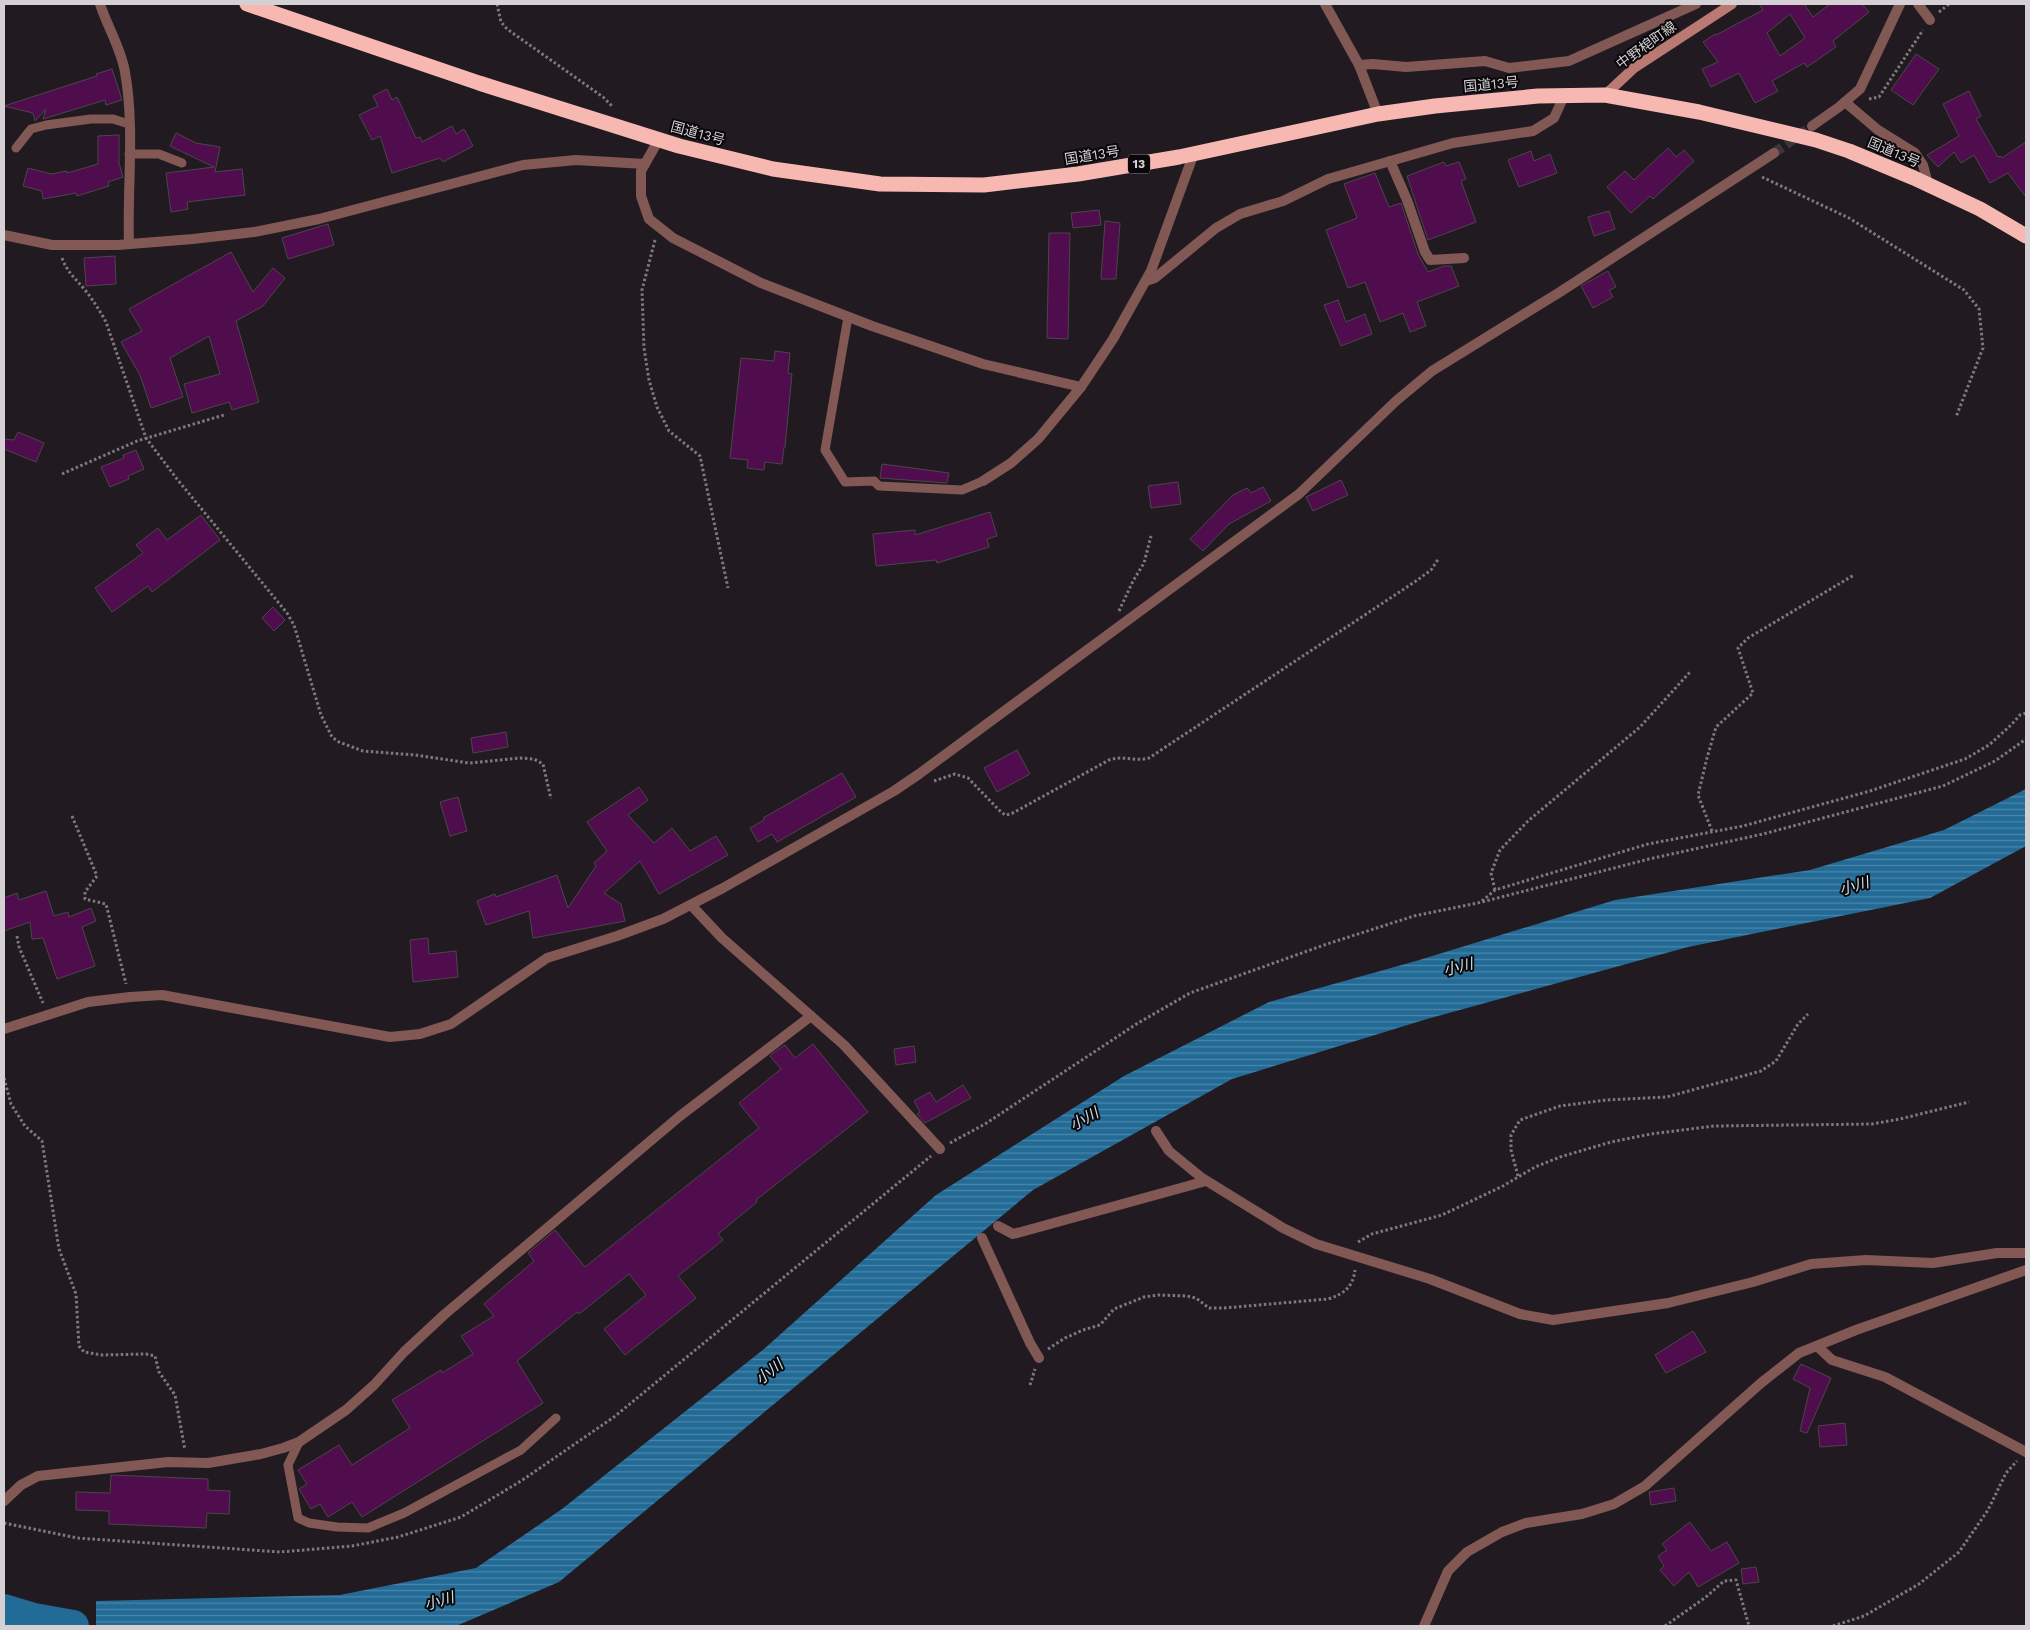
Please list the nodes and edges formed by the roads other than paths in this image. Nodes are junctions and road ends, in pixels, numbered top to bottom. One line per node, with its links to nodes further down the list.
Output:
1 (100, 4): 14 (street)
2 (247, 4): 16 (highway, 国道13号 / 13)
3 (1325, 4): 9 (street)
4 (1696, 4): 9 (street)
5 (1732, 4): 10 (main road, 中野梍町線)
6 (1900, 4): 12 (street)
7 (1918, 4): 8 (street)
8 (1930, 20)
9 (1359, 66): 13 (street)
10 (1605, 95): 11 (highway, 国道13号 / 13); 24 (highway, 国道13号 / 13)
11 (1564, 96): 13 (highway, 国道13号 / 13); 21 (street)
12 (1848, 99): 15 (street); 24 (street)
13 (1378, 114): 20 (highway, 国道13号 / 13)
14 (129, 124): 17 (lane); 19 (street)
15 (1812, 126)
16 (659, 139): 20 (highway, 国道13号 / 13); 23 (street)
17 (16, 148)
18 (1774, 153): 33 (street)
19 (129, 154): 22 (lane); 27 (street)
20 (1194, 154): 29 (street)
21 (1390, 161): 28 (street); 29 (street)
22 (182, 163)
23 (645, 164): 27 (street); 30 (street)
24 (1928, 184): 26 (highway, 国道13号 / 13)
25 (4, 235): 27 (street)
26 (2026, 236)
27 (129, 244)
28 (1464, 258)
29 (1146, 281): 31 (street)
30 (848, 317): 31 (street); 32 (lane)
31 (1081, 387): 32 (street)
32 (983, 481)
33 (691, 905): 34 (street); 35 (street)
34 (811, 1016): 37 (street); 46 (street)
35 (4, 1029)
36 (1156, 1131): 38 (street)
37 (940, 1149)
38 (1206, 1181): 39 (street); 41 (street)
39 (998, 1226)
40 (982, 1238): 44 (street)
41 (2026, 1253)
42 (2026, 1270): 43 (street)
43 (1816, 1346): 47 (street); 49 (street)
44 (1039, 1358)
45 (556, 1418): 46 (lane)
46 (299, 1442): 48 (street)
47 (2026, 1452)
48 (4, 1500)
49 (1424, 1626)

